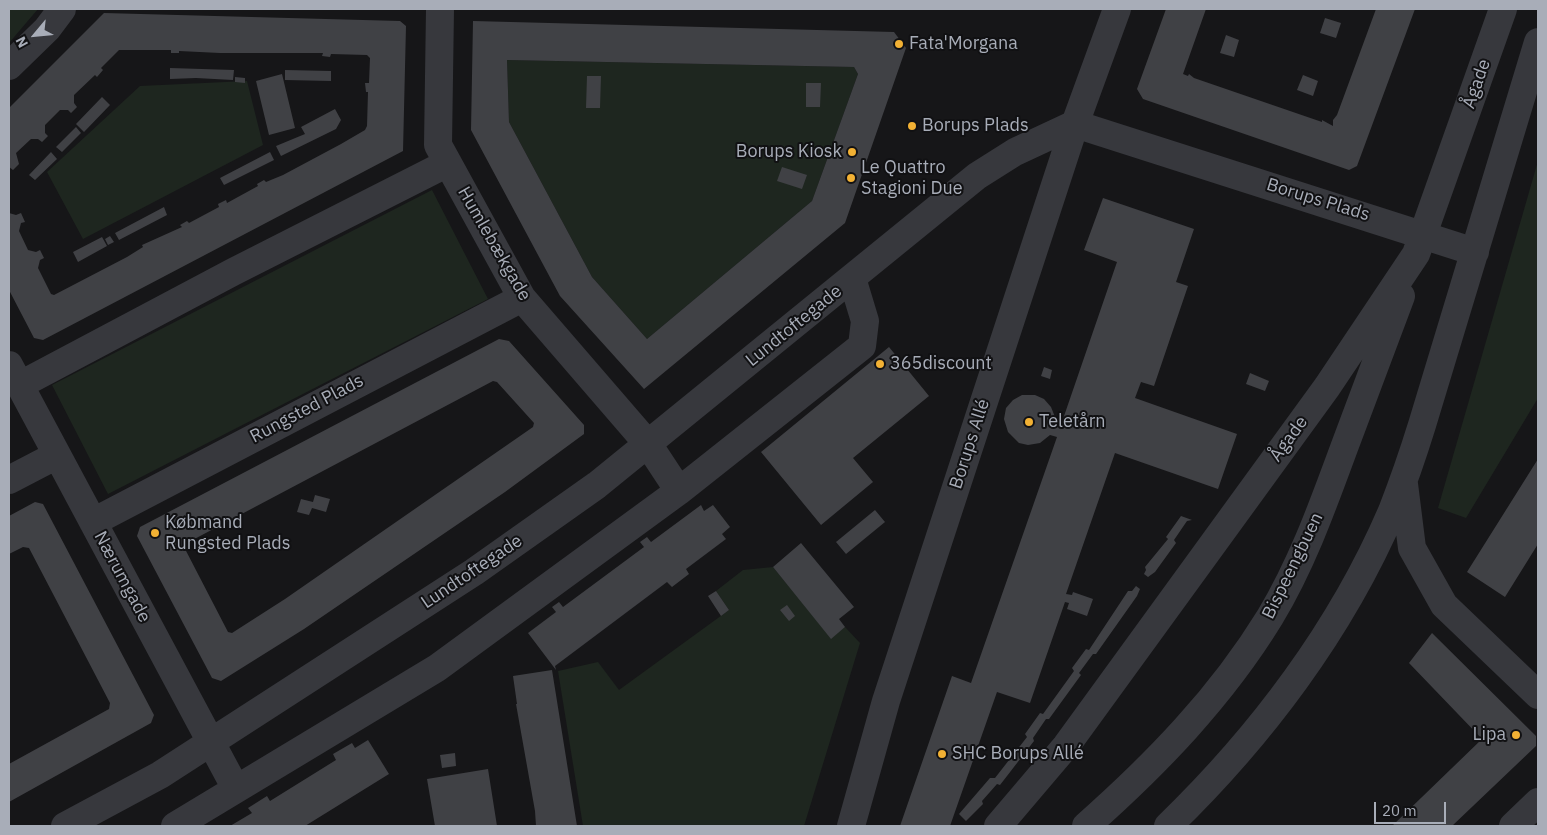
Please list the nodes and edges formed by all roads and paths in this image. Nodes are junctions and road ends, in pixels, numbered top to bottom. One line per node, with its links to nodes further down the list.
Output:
1 (62, 9): 6 (street)
2 (440, 9): 8 (street, Humlebækgade)
3 (1118, 9): 7 (street, Borups Allé)
4 (1503, 9): 9 (street, Ågade)
5 (1538, 42): 10 (street)
6 (9, 66)
7 (1075, 124): 9 (street, Borups Plads); 11 (street, Lundtoftegade); 26 (street, Borups Allé)
8 (448, 163): 12 (street, Humlebækgade); 13 (street)
9 (1420, 244): 10 (street, Borups Plads); 27 (street, Ågade); 28 (street, Bispeengbuen)
10 (1475, 252): 17 (street)
11 (852, 278): 14 (street, Lundtoftegade); 18 (street, Lundtoftegade)
12 (522, 298): 14 (street, Humlebækgade); 19 (street, Rungsted Plads)
13 (14, 375): 15 (street, Nærumgade)
14 (648, 444): 18 (street, Humlebækgade); 21 (street, Lundtoftegade)
15 (57, 455): 16 (street); 19 (street, Nærumgade)
16 (9, 480)
17 (1403, 483): 20 (street); 29 (street)
18 (679, 491): 22 (street, Lundtoftegade)
19 (93, 522): 21 (street, Nærumgade)
20 (1538, 696)
21 (211, 741): 22 (street, Nærumgade); 24 (street, Lundtoftegade)
22 (236, 789): 25 (street, Lundtoftegade)
23 (1538, 802): 30 (street)
24 (65, 826)
25 (175, 826)
26 (851, 826)
27 (998, 826)
28 (1086, 826)
29 (1168, 826)
30 (1513, 826)

